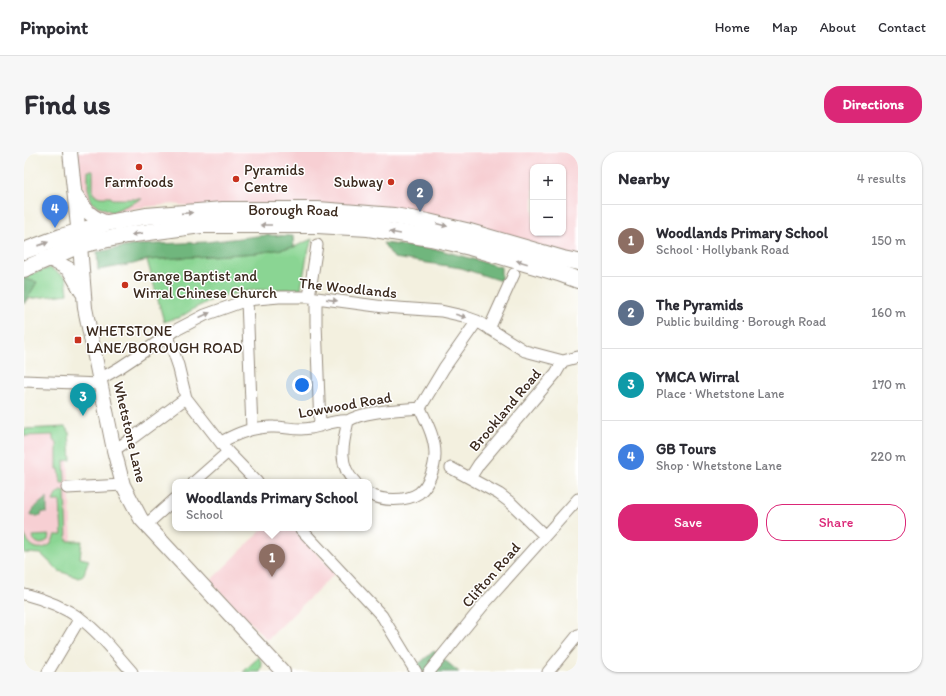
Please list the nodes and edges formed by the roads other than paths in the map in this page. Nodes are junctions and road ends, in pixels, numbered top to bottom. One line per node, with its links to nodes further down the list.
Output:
1 (70, 152): 2 (main road, Whetstone Lane)
2 (74, 192): 3 (main road, Whetstone Lane); 4 (main road, Whetstone Lane); 5 (main road, Whetstone Lane)
3 (107, 223): 5 (highway, Borough Road); 9 (highway, Borough Road, one-way to 9)
4 (61, 237): 5 (highway, Borough Road); 7 (highway, Borough Road, one-way to 4)
5 (80, 238): 8 (highway); 9 (highway, one-way to 5); 15 (main road, Whetstone Lane)
6 (317, 245): 16 (street)
7 (24, 251)
8 (48, 258): 11 (highway); 15 (main road)
9 (567, 265): 10 (main road, Borough Road); 13 (main road, Borough Road); 14 (highway, Borough Road)
10 (578, 266)
11 (24, 269)
12 (514, 274): 19 (street)
13 (578, 275)
14 (578, 280)
15 (84, 296): 24 (main road, Whetstone Lane)
16 (312, 298): 17 (street, The Woodlands); 18 (street, The Woodlands, one-way to 18); 28 (street)
17 (247, 300): 20 (street, The Woodlands, one-way to 17); 29 (street)
18 (477, 321): 19 (street, The Woodlands); 26 (street)
19 (490, 329): 22 (street, The Woodlands)
20 (168, 336): 24 (street, The Woodlands); 25 (street)
21 (578, 358): 22 (street, The Woodlands)
22 (563, 361): 34 (street, Brookland Road)
23 (24, 381): 24 (street)
24 (100, 381): 31 (main road, Whetstone Lane)
25 (186, 398): 30 (street); 31 (street)
26 (420, 408): 27 (street, Lowwood Road); 40 (street)
27 (348, 421): 28 (street, Lowwood Road); 37 (street)
28 (320, 426): 29 (street, Lowwood Road)
29 (252, 429): 30 (street, Lowwood Road)
30 (221, 442): 32 (street)
31 (114, 450): 38 (main road, Whetstone Lane)
32 (228, 452): 35 (street); 36 (street)
33 (451, 468): 34 (street)
34 (470, 478): 45 (street)
35 (197, 479)
36 (253, 479)
37 (352, 479)
38 (123, 485): 39 (street); 43 (main road, Whetstone Lane)
39 (67, 488)
40 (372, 496)
41 (578, 499): 45 (street, Clifton Road)
42 (172, 502): 43 (street)
43 (146, 525): 49 (main road, Whetstone Lane)
44 (303, 531): 52 (street)
45 (545, 536): 53 (street, Clifton Road)
46 (26, 597): 47 (street)
47 (80, 618): 50 (street); 51 (street)
48 (578, 635): 54 (street)
49 (276, 670)
50 (48, 672)
51 (132, 672)
52 (416, 672)
53 (429, 672)
54 (548, 672)

